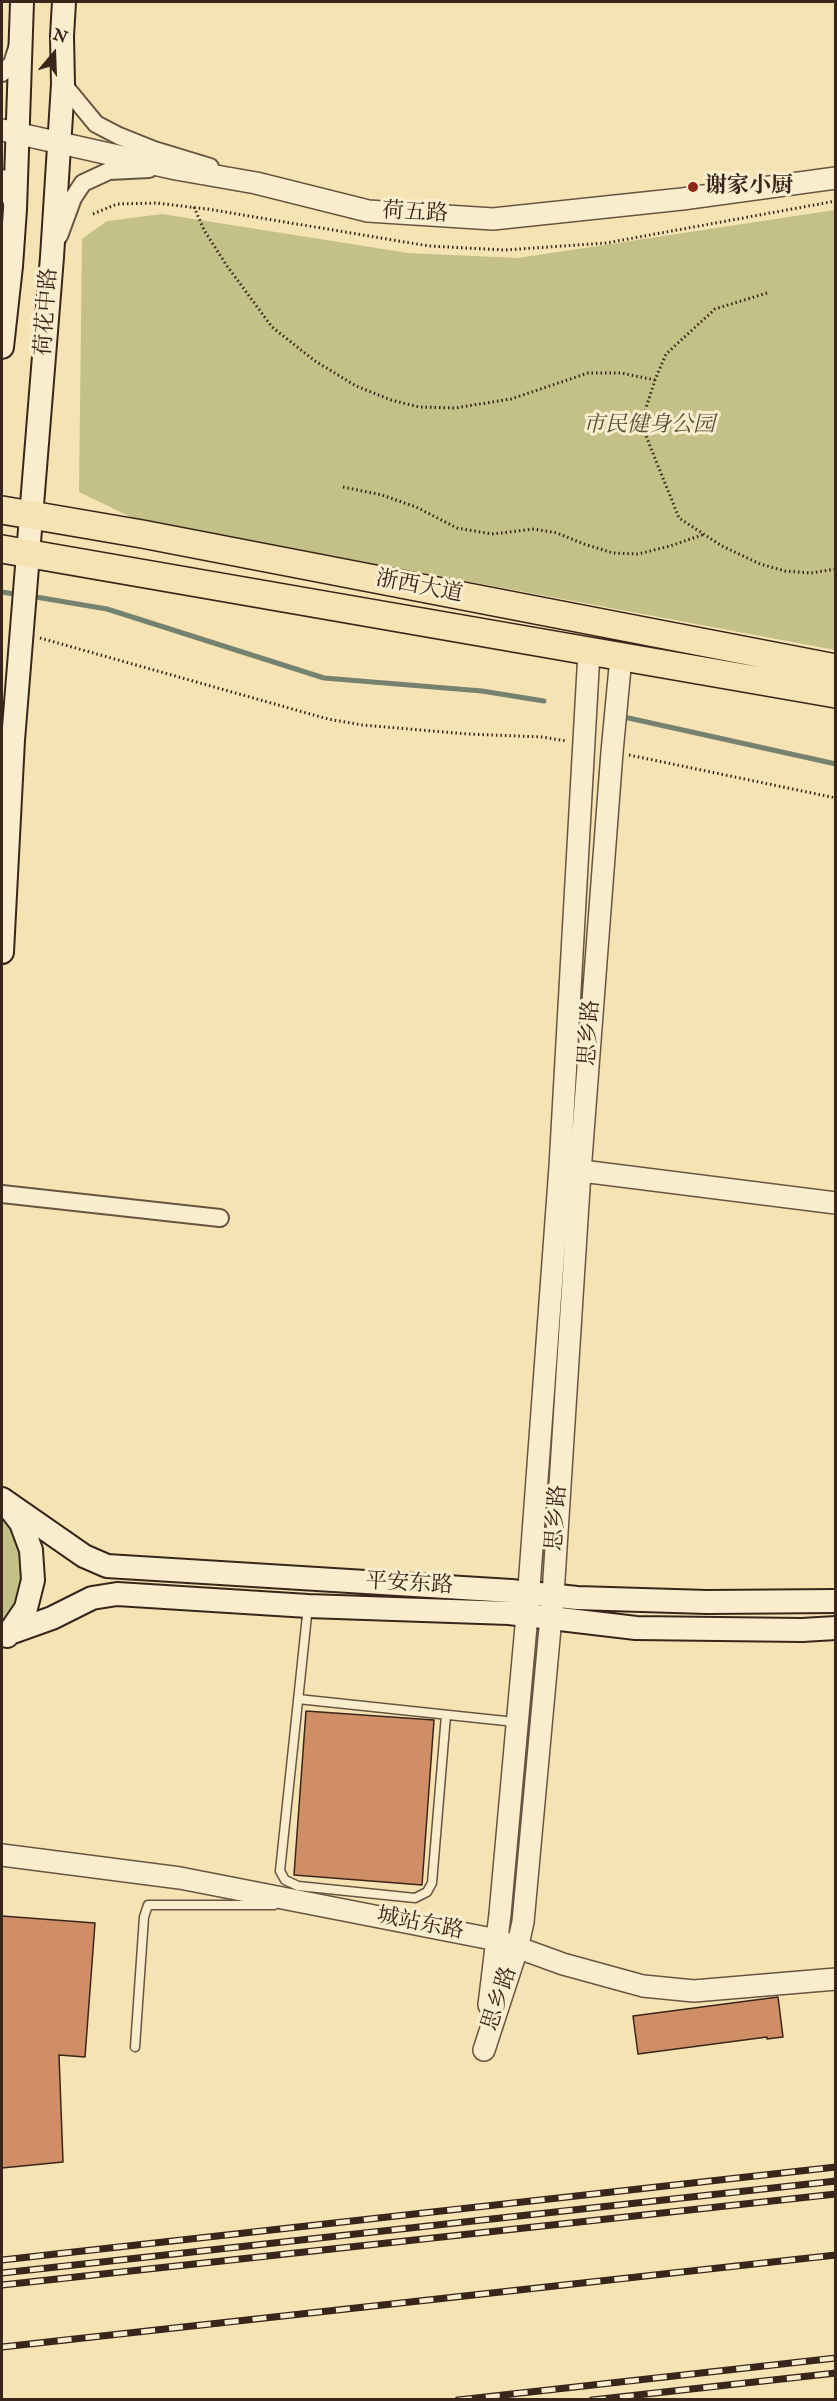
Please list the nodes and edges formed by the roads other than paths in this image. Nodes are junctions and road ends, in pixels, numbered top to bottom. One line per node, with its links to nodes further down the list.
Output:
1 (22, 2): 3 (main road, 荷花中路)
2 (64, 2): 5 (main road, 荷花中路)
3 (21, 38): 4 (street); 6 (main road, 荷花中路)
4 (2, 73)
5 (63, 84): 7 (main road, 荷花中路); 11 (street)
6 (9, 132): 7 (street, 荷五路); 12 (main road, 荷花中路)
7 (59, 143): 8 (street, 荷五路); 13 (main road, 荷花中路)
8 (176, 168): 11 (street, 荷五路); 13 (street)
9 (2, 178): 12 (street)
10 (836, 178): 11 (street, 荷五路)
11 (256, 183)
12 (15, 209): 14 (main road, 荷花中路)
13 (52, 257): 16 (main road, 荷花中路)
14 (2, 347)
15 (2, 510): 16 (highway, 浙西大道)
16 (32, 516): 18 (main road, 荷花中路); 21 (highway, 浙西大道)
17 (2, 549): 18 (highway, 浙西大道)
18 (28, 566): 19 (highway, 浙西大道); 23 (main road, 荷花中路)
19 (589, 652): 20 (highway, 浙西大道); 24 (street, 思乡路)
20 (621, 657): 22 (highway, 浙西大道); 24 (street, 思乡路)
21 (836, 668)
22 (836, 694)
23 (2, 952)
24 (570, 1169): 26 (street); 29 (street, 思乡路); 30 (street, 思乡路)
25 (2, 1194): 27 (street)
26 (836, 1203)
27 (220, 1218)
28 (2, 1499): 29 (main road, 平安东路); 36 (main road)
29 (527, 1593): 30 (main road, 平安东路); 33 (street, 思乡路)
30 (553, 1595): 31 (main road, 平安东路); 34 (street, 思乡路)
31 (836, 1601)
32 (308, 1606): 33 (main road, 平安东路); 36 (main road, 平安东路); 37 (lane)
33 (527, 1615): 34 (main road, 平安东路); 39 (street, 思乡路)
34 (550, 1618): 35 (main road, 平安东路); 43 (street, 思乡路)
35 (836, 1629)
36 (6, 1637)
37 (298, 1699): 38 (lane); 38 (lane)
38 (446, 1715): 39 (lane)
39 (517, 1722): 42 (street, 思乡路)
40 (2, 1855): 41 (street, 城站东路)
41 (319, 1906): 42 (street, 城站东路); 45 (lane)
42 (497, 1940): 43 (street, 城站东路); 43 (street, 思乡路)
43 (517, 1949): 44 (street, 城站东路)
44 (836, 1979)
45 (135, 2047)

